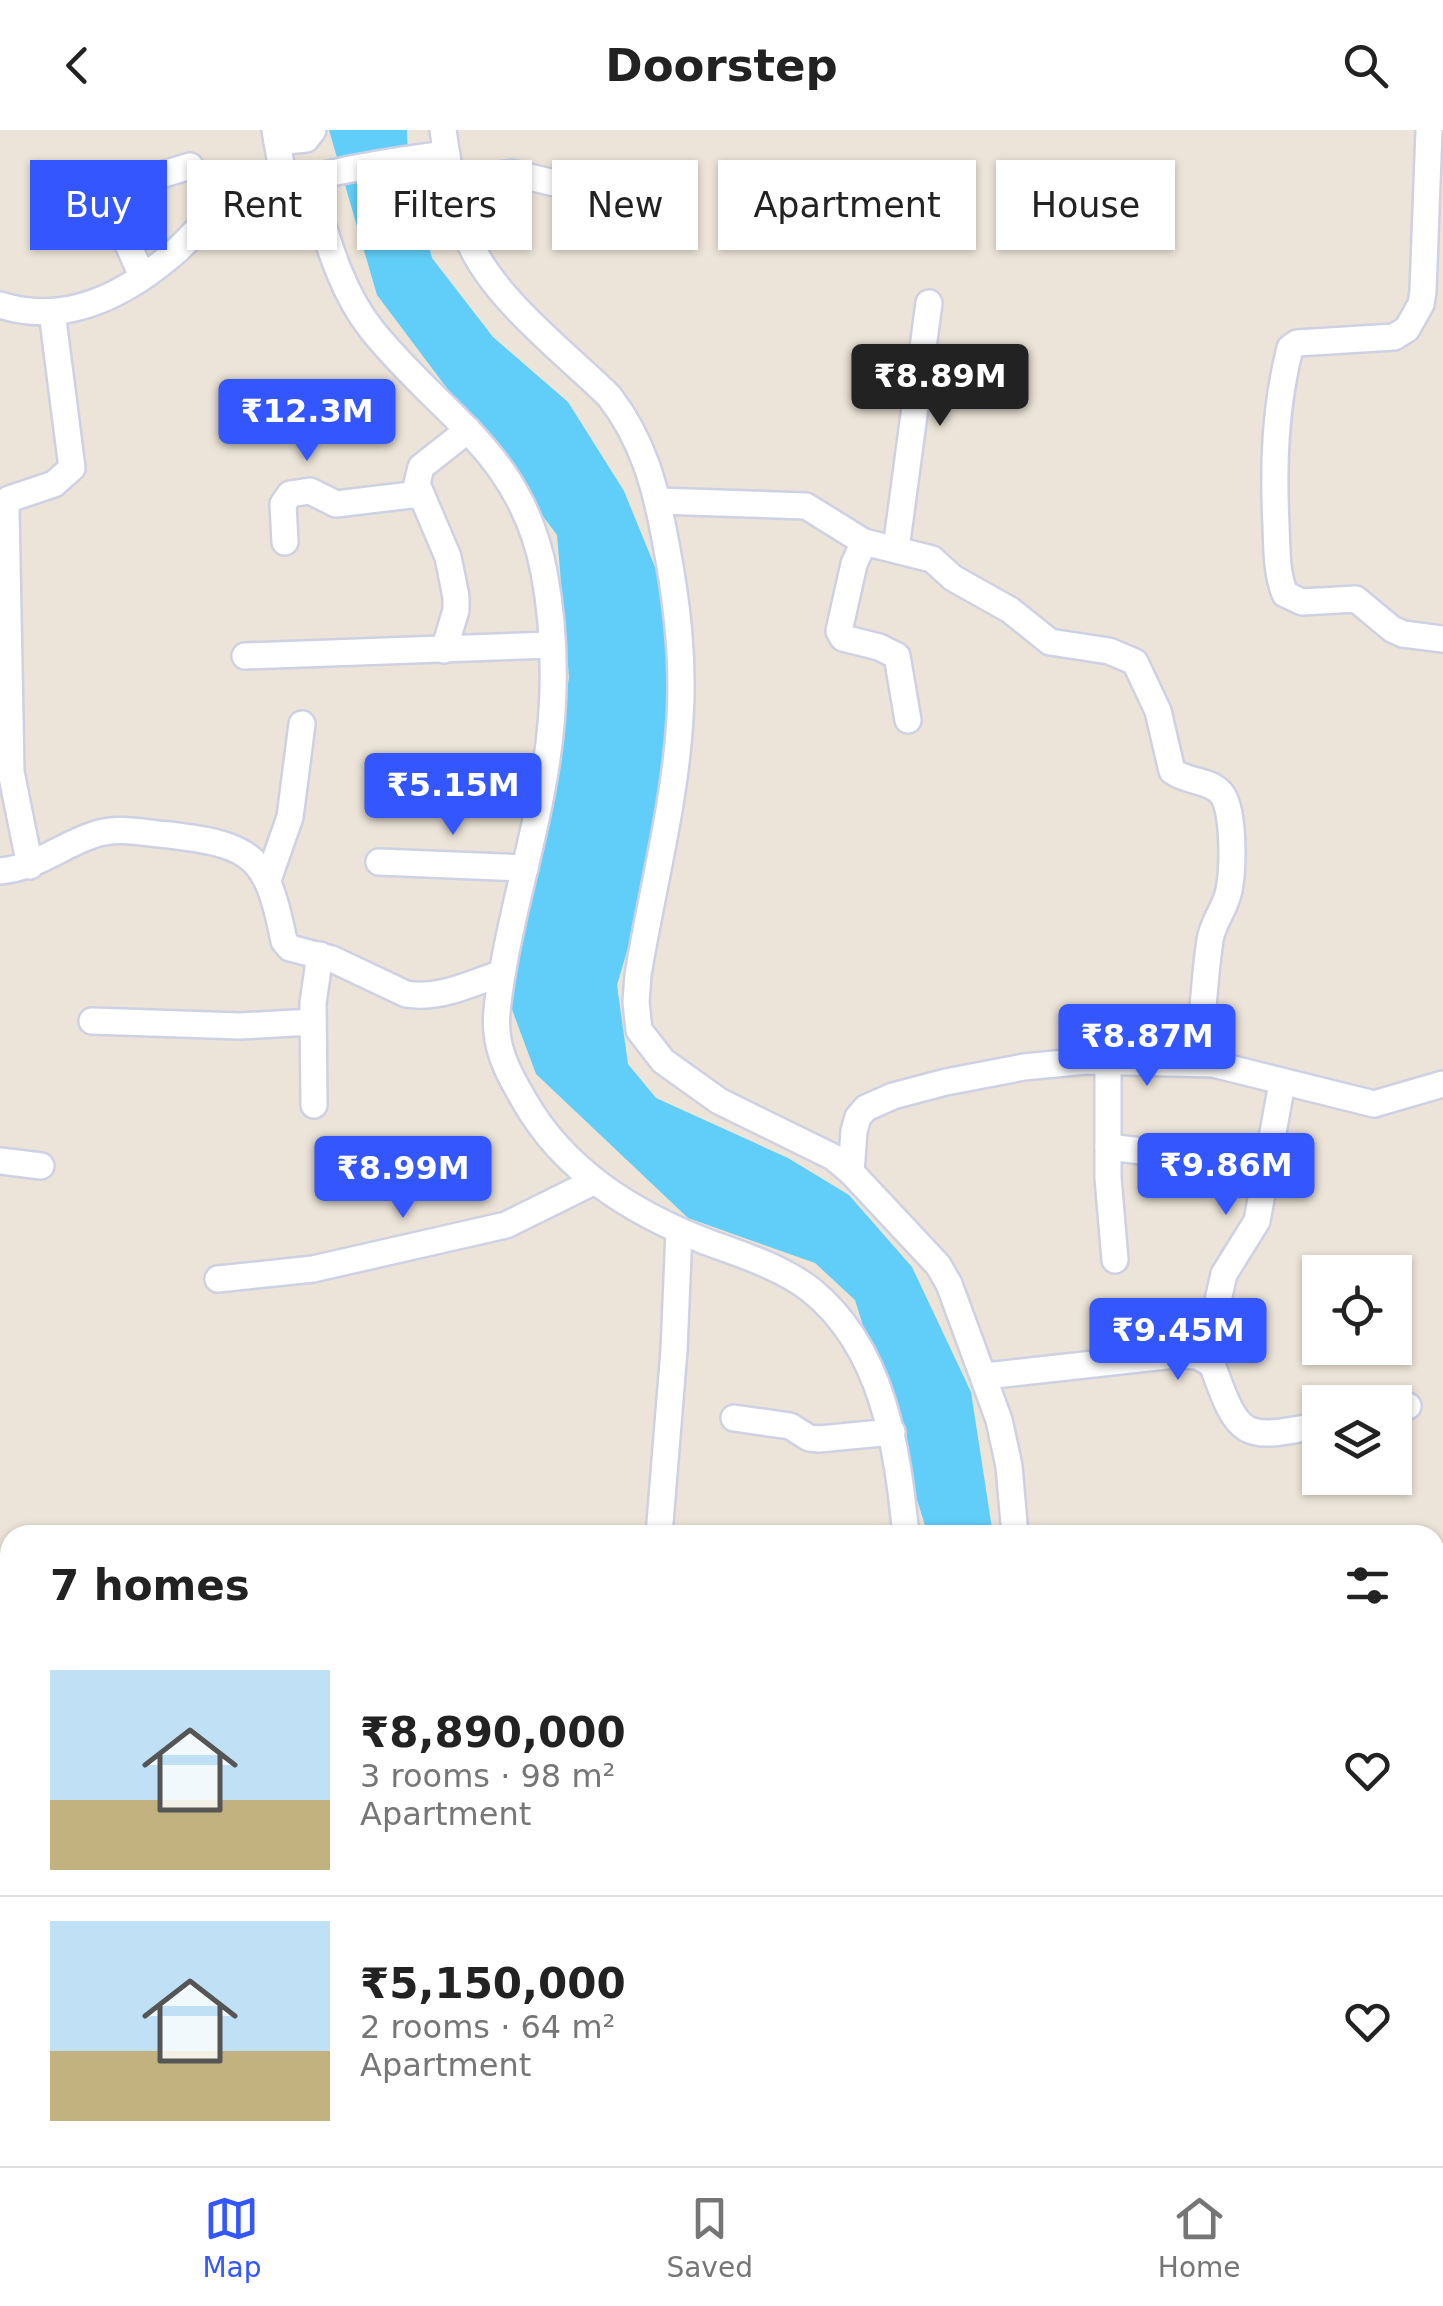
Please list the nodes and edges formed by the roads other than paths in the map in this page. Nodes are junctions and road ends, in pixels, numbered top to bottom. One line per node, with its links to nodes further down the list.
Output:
1 (313, 130): 3 (street)
2 (1429, 130): 21 (street)
3 (276, 136): 5 (street)
4 (440, 147): 7 (street)
5 (292, 160)
6 (187, 167): 11 (street)
7 (337, 173)
8 (187, 241): 11 (street)
9 (331, 250): 15 (street)
10 (474, 250): 17 (street)
11 (142, 276): 14 (street)
12 (929, 302): 20 (street)
13 (0, 305): 14 (street)
14 (52, 312): 28 (street)
15 (468, 430): 16 (street); 22 (street)
16 (420, 494): 18 (street); 23 (street)
17 (658, 500): 19 (street); 45 (street)
18 (285, 542)
19 (864, 542): 20 (street); 25 (street)
20 (896, 549): 37 (street)
21 (1443, 639)
22 (552, 645): 23 (street); 29 (street)
23 (444, 650): 24 (street)
24 (245, 656)
25 (908, 720)
26 (302, 724): 31 (street)
27 (378, 862): 29 (street)
28 (30, 866): 30 (street); 31 (street)
29 (525, 868): 33 (street)
30 (0, 870)
31 (268, 880): 32 (street)
32 (320, 954): 33 (street); 35 (street)
33 (502, 972): 46 (street)
34 (92, 1021): 35 (street)
35 (313, 1022): 40 (street)
36 (1108, 1061): 37 (street); 41 (street); 45 (street)
37 (1199, 1062): 38 (street)
38 (1282, 1083): 39 (street); 42 (street)
39 (1443, 1084)
40 (314, 1105)
41 (1108, 1147): 42 (street); 48 (street)
42 (1268, 1148): 50 (street)
43 (0, 1161): 44 (street)
44 (41, 1166)
45 (851, 1172): 51 (street)
46 (594, 1182): 47 (street); 49 (street)
47 (679, 1231): 54 (street); 55 (street)
48 (1115, 1260)
49 (218, 1279)
50 (1205, 1358): 51 (street); 53 (street)
51 (986, 1376): 57 (street)
52 (734, 1418): 54 (street)
53 (1302, 1429)
54 (892, 1432): 56 (street)
55 (659, 1525)
56 (905, 1525)
57 (1014, 1525)

